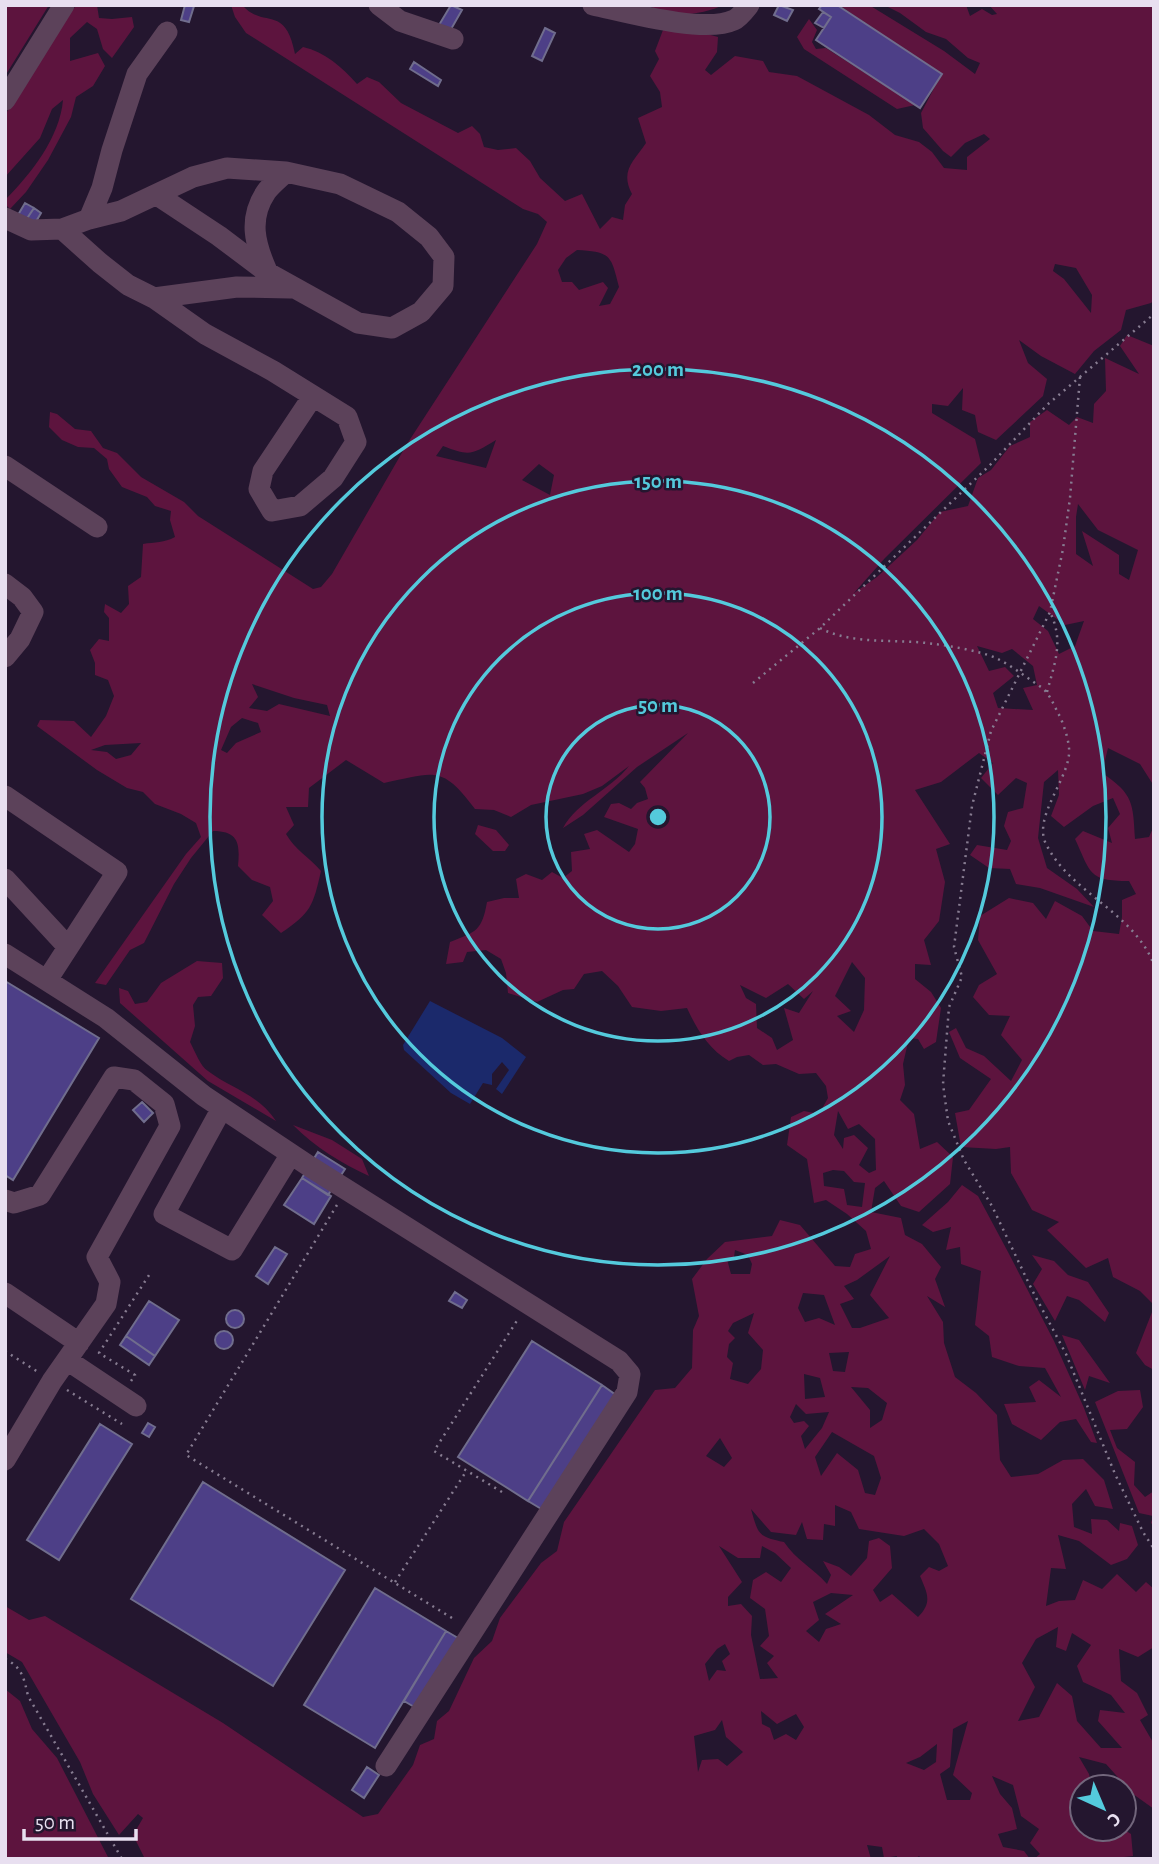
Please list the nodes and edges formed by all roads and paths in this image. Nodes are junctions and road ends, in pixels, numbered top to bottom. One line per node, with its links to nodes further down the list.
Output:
1 (64, 5): 7 (street)
2 (379, 5): 6 (street)
3 (593, 5): 4 (street)
4 (749, 5)
5 (167, 32): 11 (street)
6 (453, 39)
7 (5, 100)
8 (286, 172): 9 (street); 13 (street); 14 (street)
9 (157, 195): 11 (street); 13 (street)
10 (5, 218): 12 (street)
11 (89, 219): 12 (street)
12 (62, 229): 15 (street)
13 (268, 273): 14 (street)
14 (295, 288): 15 (street)
15 (154, 298): 18 (street)
16 (1154, 314): 17 (path)
17 (1080, 377): 22 (path); 23 (path)
18 (313, 396): 18 (street)
19 (5, 466): 20 (street)
20 (97, 527)
21 (5, 584): 24 (street)
22 (1050, 612): 25 (path); 27 (path)
23 (820, 628): 25 (path); 26 (path)
24 (5, 657)
25 (1020, 673): 27 (path); 47 (path)
26 (753, 683)
27 (1047, 692): 32 (path)
28 (5, 796): 30 (street)
29 (5, 879): 30 (street)
30 (68, 947): 33 (street)
31 (5, 954): 33 (street)
32 (1154, 965)
33 (47, 980): 34 (street)
34 (222, 1108): 35 (street); 35 (street)
35 (291, 1154): 51 (street)
36 (337, 1205): 48 (path)
37 (8, 1207): 41 (street)
38 (151, 1272): 42 (path)
39 (5, 1293): 41 (street)
40 (518, 1319): 45 (path)
41 (73, 1351): 42 (street); 44 (street)
42 (129, 1401): 43 (path)
43 (109, 1416)
44 (5, 1460)
45 (467, 1470): 46 (path); 48 (path)
46 (502, 1492)
47 (1154, 1549)
48 (394, 1583): 49 (path)
49 (452, 1619)
50 (5, 1659): 52 (path)
51 (386, 1766)
52 (122, 1859)

